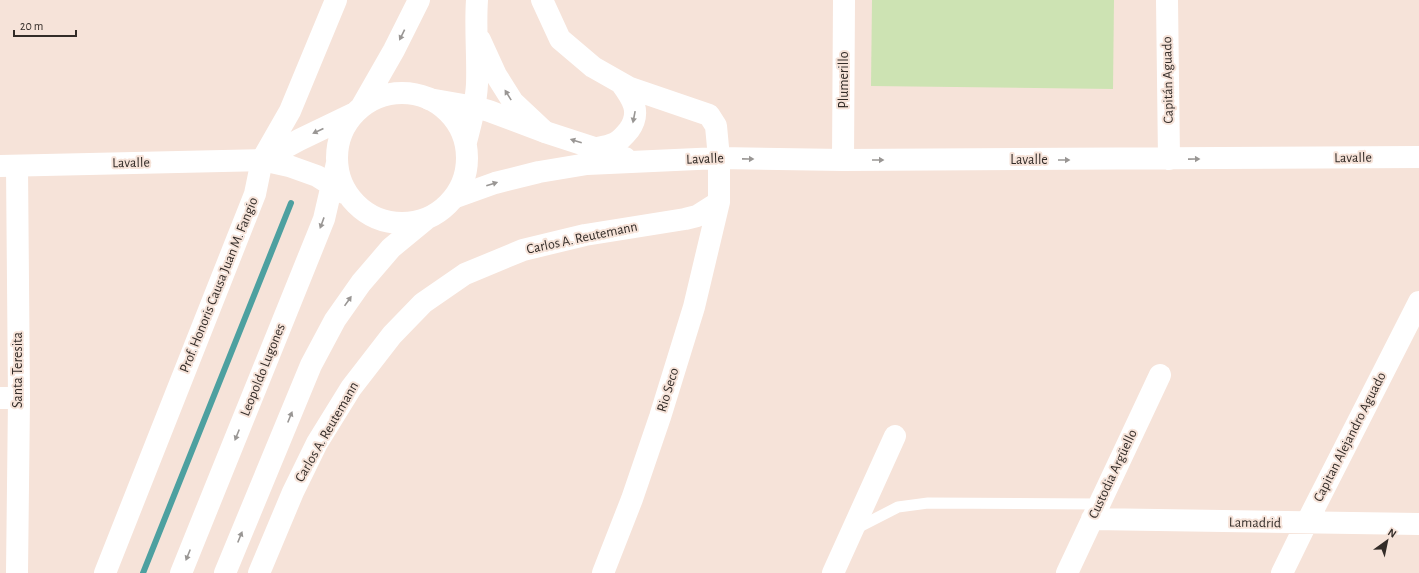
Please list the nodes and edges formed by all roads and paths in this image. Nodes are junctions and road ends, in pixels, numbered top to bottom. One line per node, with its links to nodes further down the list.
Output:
1 (336, 0): 18 (street, Prof. Honoris Causa Juan M. Fangio)
2 (419, 0): 11 (street, one-way to 11)
3 (477, 0): 7 (street)
4 (542, 0): 8 (street)
5 (844, 0): 19 (street, Plumerillo)
6 (1167, 0): 17 (street, Capitán Aguado)
7 (475, 29): 10 (street); 12 (street, one-way to 7)
8 (620, 83): 14 (street, one-way to 14); 16 (street)
9 (429, 99): 10 (street); 11 (street); 13 (street)
10 (475, 106): 12 (street); 13 (street)
11 (358, 110): 18 (street, one-way to 18); 22 (street, Leopoldo Lugones)
12 (546, 132): 14 (street, one-way to 12)
13 (466, 142): 23 (street)
14 (597, 148): 20 (street)
15 (1419, 157): 17 (street, Lavalle, one-way to 15)
16 (719, 158): 19 (street, Lavalle, one-way to 19); 20 (street, Lavalle); 24 (street)
17 (1168, 159): 19 (street, Lavalle, one-way to 17)
18 (262, 160): 21 (street, Lavalle); 22 (street); 35 (street, Prof. Honoris Causa Juan M. Fangio)
19 (843, 160)
20 (640, 162): 23 (street, Lavalle, one-way to 20)
21 (8, 166): 28 (street, Santa Teresita)
22 (340, 190): 25 (street); 36 (street, Leopoldo Lugones, one-way to 36)
23 (456, 197): 25 (street)
24 (719, 202): 38 (street, Carlos A. Reutemann); 39 (street, Rio Seco)
25 (425, 220): 37 (street, one-way to 25)
26 (1419, 302): 31 (street, Capitan Alejandro Aguado)
27 (1160, 375): 30 (street, Custodia Argüello)
28 (9, 398): 34 (street, Santa Teresita)
29 (895, 436): 33 (street)
30 (1095, 512): 31 (street, Lamadrid); 33 (lane); 41 (street, Custodia Argüello)
31 (1306, 524): 32 (street, Lamadrid); 42 (street, Capitan Alejandro Aguado)
32 (1419, 524)
33 (852, 530): 40 (street)
34 (17, 573)
35 (105, 573)
36 (181, 573)
37 (225, 573)
38 (259, 573)
39 (603, 573)
40 (833, 573)
41 (1067, 573)
42 (1282, 573)

